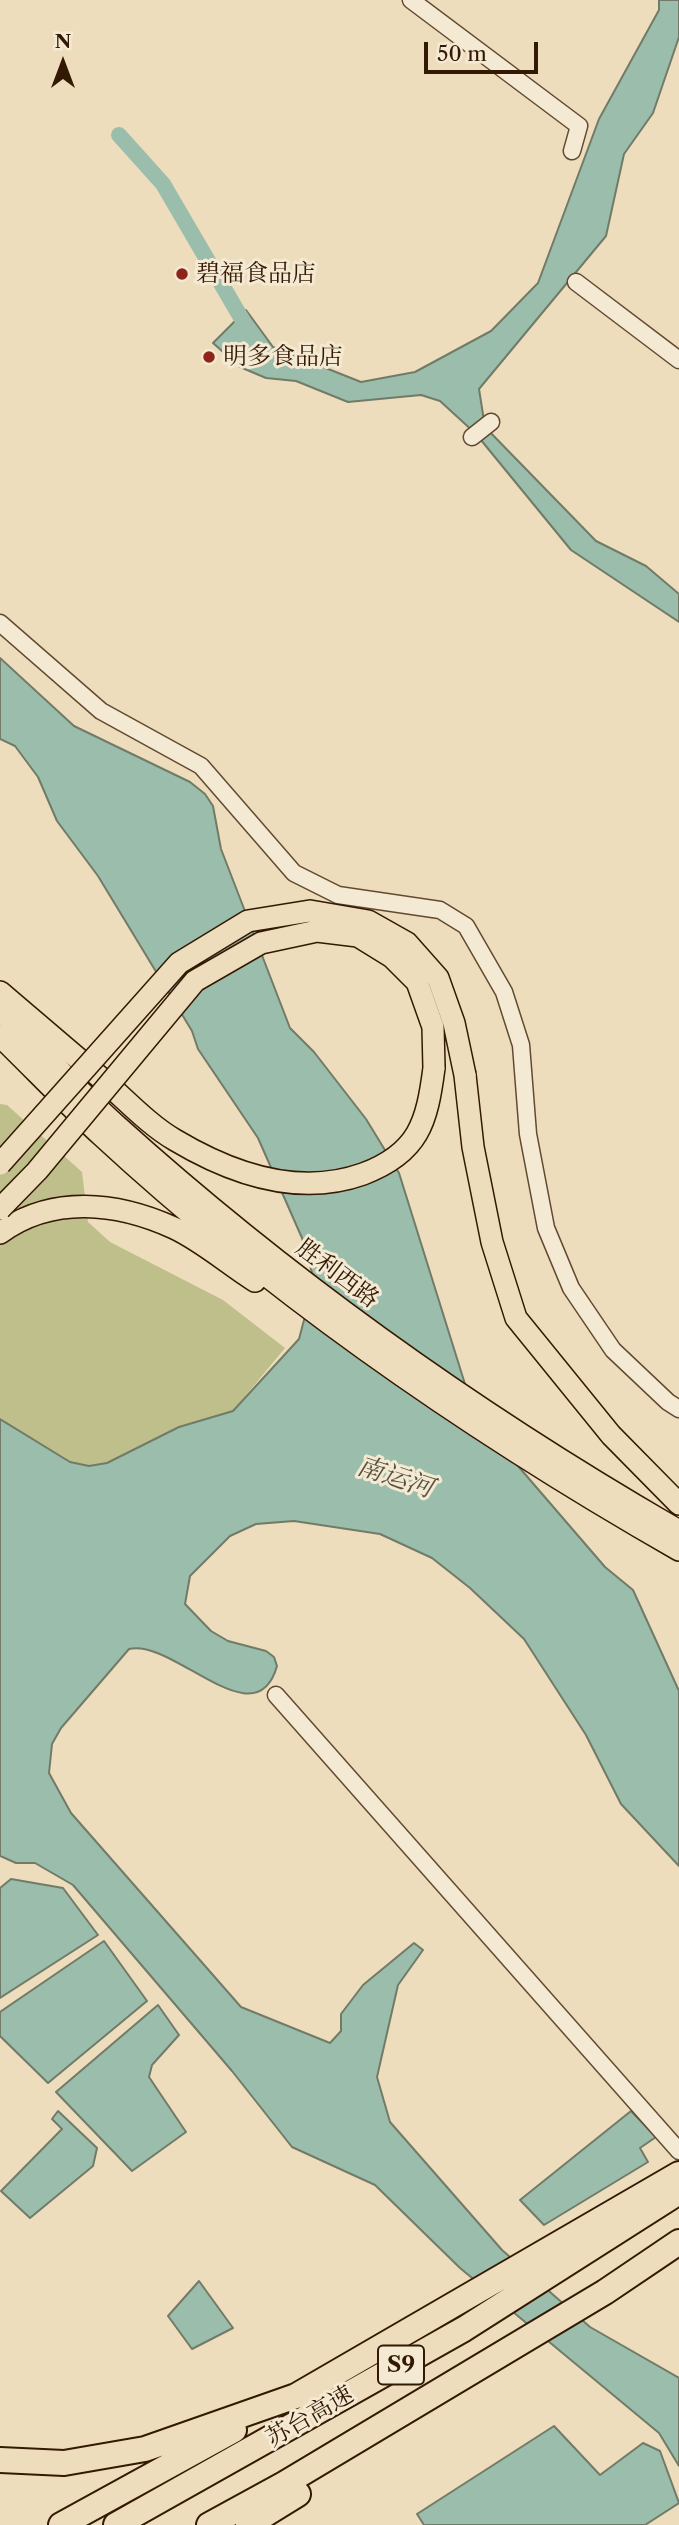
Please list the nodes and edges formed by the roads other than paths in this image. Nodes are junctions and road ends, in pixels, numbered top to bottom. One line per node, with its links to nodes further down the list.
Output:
1 (411, 0): 2 (street)
2 (572, 151)
3 (576, 282): 4 (street)
4 (679, 360)
5 (491, 422): 6 (street)
6 (472, 437)
7 (0, 623): 15 (street)
8 (0, 992): 12 (main road, bridge)
9 (0, 1010): 17 (main road, 胜利西路)
10 (0, 1035): 14 (main road, 胜利西路)
11 (0, 1164): 16 (main road, bridge)
12 (0, 1209)
13 (0, 1233): 14 (main road)
14 (406, 1380): 18 (main road, 胜利西路)
15 (679, 1409)
16 (679, 1504)
17 (679, 1531)
18 (679, 1550)
19 (276, 1695): 20 (street)
20 (679, 2151)
21 (679, 2174): 25 (highway)
22 (679, 2192): 28 (highway, 苏台高速 / S9)
23 (679, 2242): 24 (highway, 苏台高速 / S9)
24 (605, 2292): 29 (highway, 苏台高速 / S9); 30 (highway)
25 (296, 2396): 26 (highway); 27 (highway)
26 (0, 2460)
27 (61, 2525)
28 (116, 2525)
29 (209, 2525)
30 (248, 2525)

